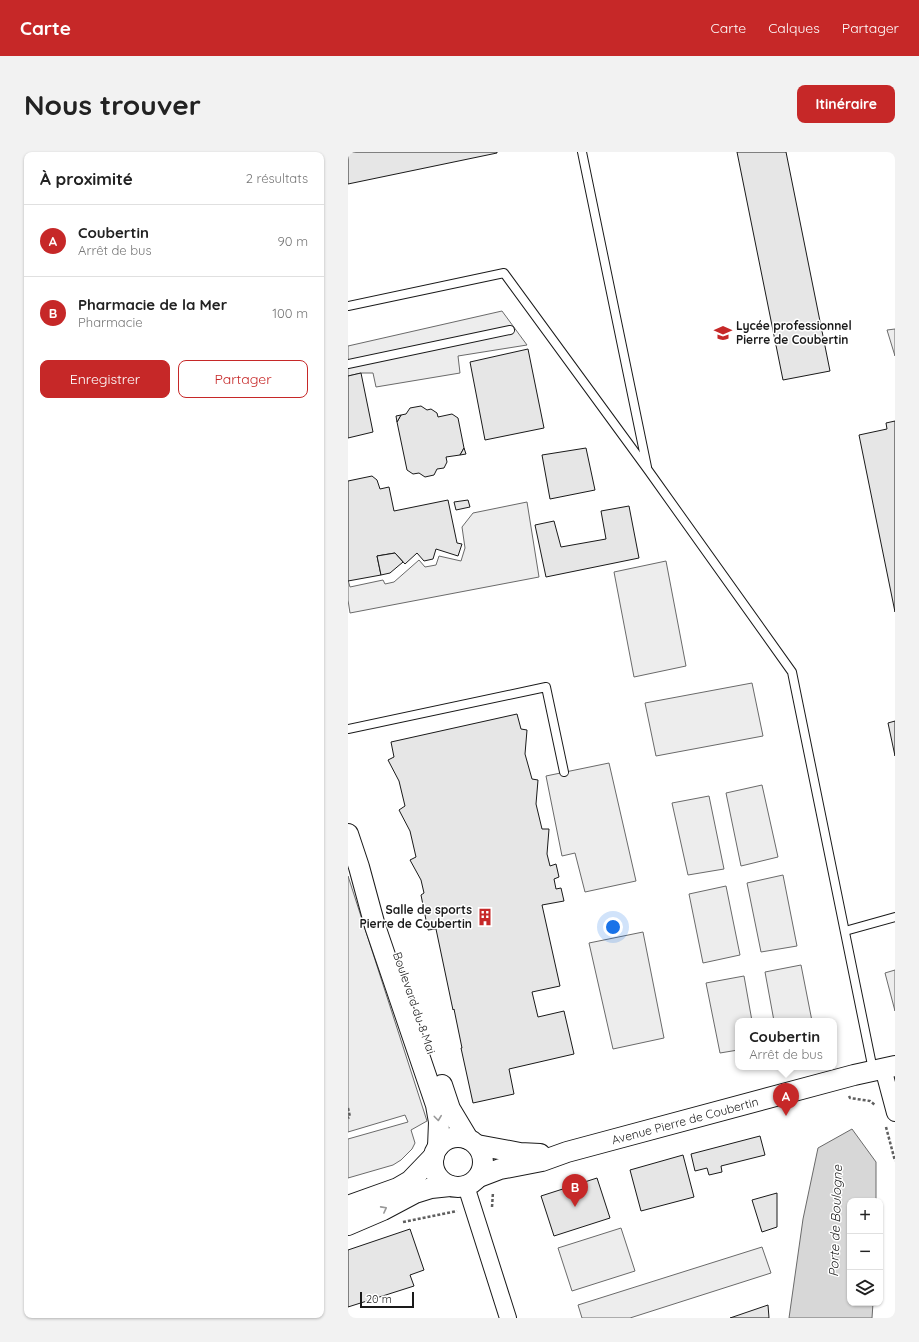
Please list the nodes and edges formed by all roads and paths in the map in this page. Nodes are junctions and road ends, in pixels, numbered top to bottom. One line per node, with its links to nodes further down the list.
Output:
1 (582, 152): 5 (lane)
2 (348, 306): 5 (lane)
3 (510, 330): 4 (lane)
4 (348, 364)
5 (648, 470): 11 (lane)
6 (348, 730): 7 (lane)
7 (564, 772)
8 (348, 834): 9 (street, Boulevard du 8 Mai)
9 (359, 867): 16 (street, Boulevard du 8 Mai); 17 (street, Boulevard du 8 Mai, one-way to 17)
10 (895, 917): 11 (lane)
11 (845, 931): 12 (lane)
12 (884, 1068): 14 (street); 18 (street, Avenue Pierre de Coubertin)
13 (348, 1108): 15 (path)
14 (895, 1113)
15 (348, 1118)
16 (472, 1142): 17 (street); 18 (street, Avenue Pierre de Coubertin); 19 (street)
17 (436, 1152): 19 (street); 21 (street)
18 (567, 1152): 19 (street, Avenue Pierre de Coubertin)
19 (472, 1184): 20 (path); 22 (street); 25 (street, Avenue Pierre de Coubertin, one-way to 19)
20 (492, 1201): 22 (path); 23 (path)
21 (348, 1206)
22 (473, 1206): 24 (path); 26 (street)
23 (492, 1210)
24 (402, 1222)
25 (348, 1225)
26 (508, 1318)

